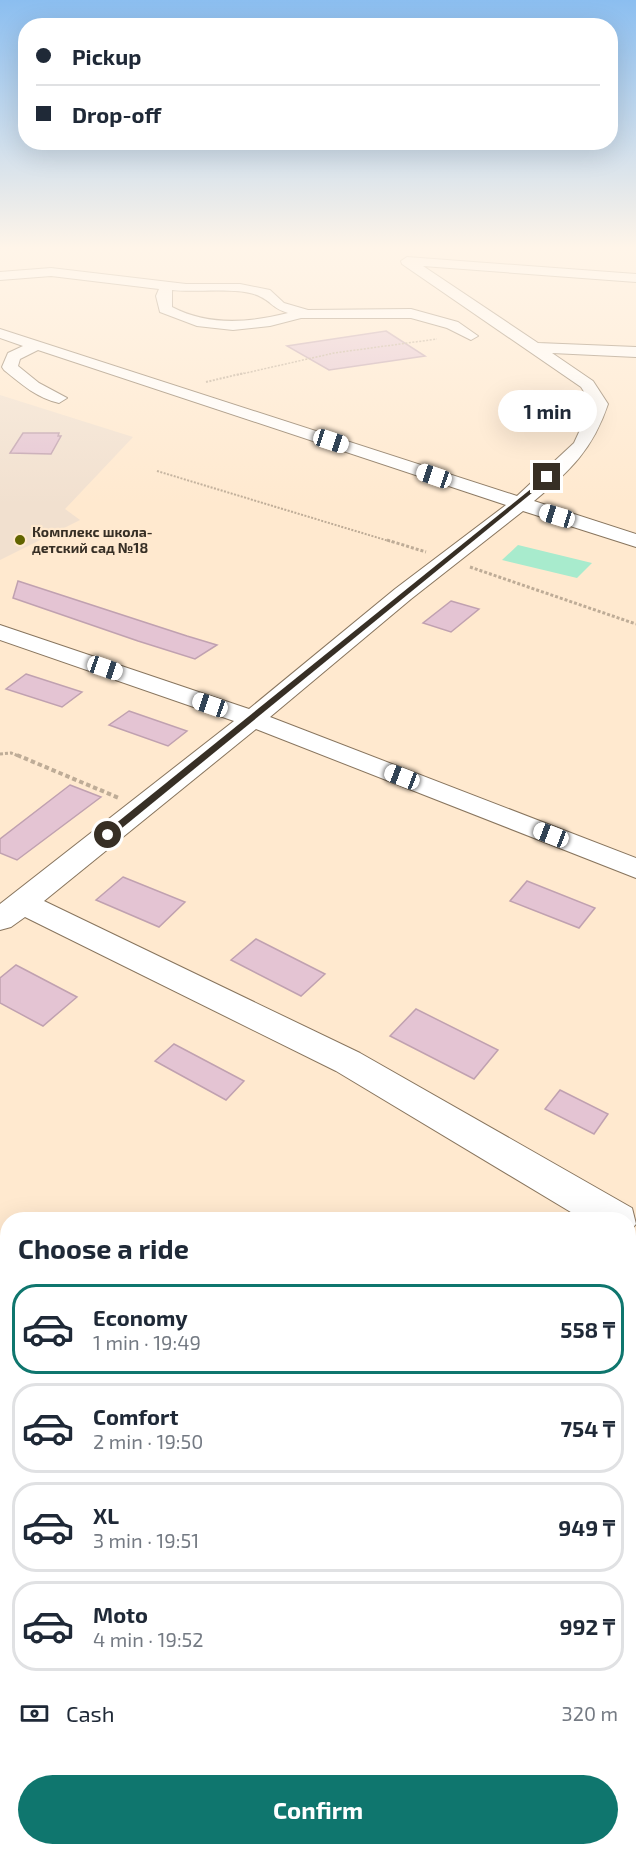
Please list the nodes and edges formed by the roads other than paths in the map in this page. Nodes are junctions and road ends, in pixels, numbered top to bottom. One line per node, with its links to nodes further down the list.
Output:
1 (465, 332): 4 (street)
2 (512, 332): 6 (street)
3 (1, 334): 5 (street)
4 (471, 336)
5 (37, 345): 8 (street); 9 (street)
6 (536, 348): 7 (street); 9 (street)
7 (636, 352)
8 (59, 398)
9 (517, 504): 10 (street); 12 (street)
10 (636, 541)
11 (0, 632): 12 (street)
12 (252, 719): 13 (street); 14 (street)
13 (636, 869)
14 (11, 911): 15 (street)
15 (604, 1212)

